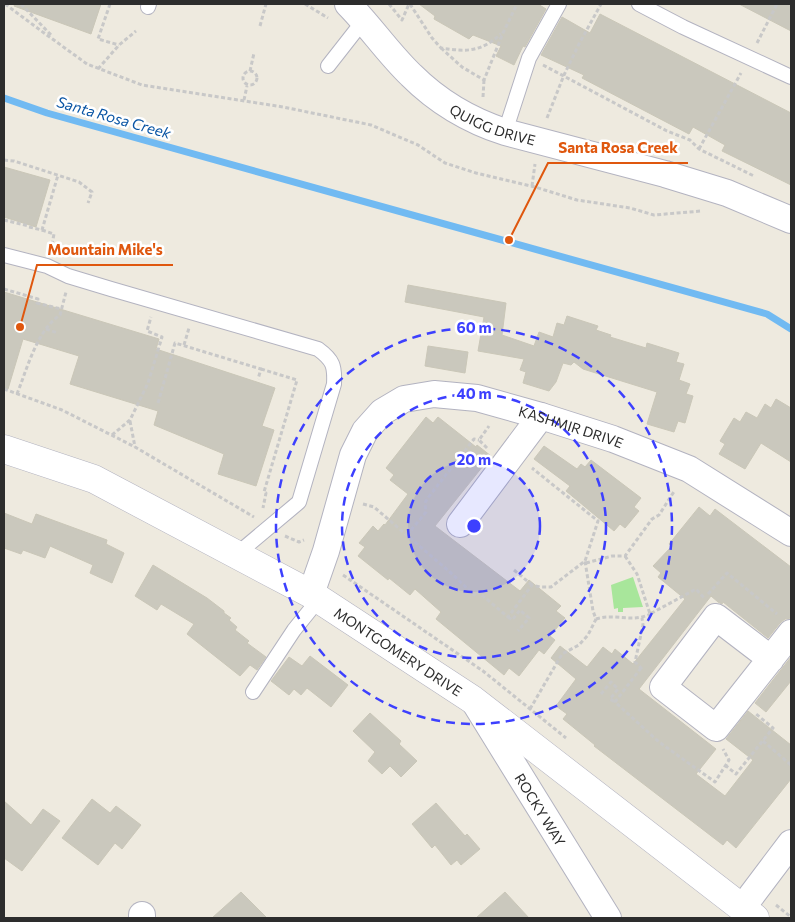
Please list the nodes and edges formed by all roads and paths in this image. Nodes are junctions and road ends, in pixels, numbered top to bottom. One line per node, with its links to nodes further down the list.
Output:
1 (5, 4): 16 (path)
2 (21, 4): 16 (path)
3 (110, 4): 17 (path)
4 (266, 4): 13 (path)
5 (389, 4): 6 (path)
6 (410, 4): 18 (path)
7 (517, 4): 15 (path)
8 (559, 4): 20 (lane)
9 (601, 4): 25 (path)
10 (639, 4): 21 (lane)
11 (777, 4): 21 (path)
12 (355, 9): 22 (lane); 30 (street, QUIGG DRIVE)
13 (260, 26)
14 (136, 30): 17 (path)
15 (503, 33): 18 (path); 18 (path)
16 (57, 42): 23 (path)
17 (119, 45): 23 (path)
18 (440, 48)
19 (254, 53): 24 (path)
20 (529, 58): 25 (path); 30 (lane)
21 (749, 58): 26 (lane); 31 (path)
22 (328, 66)
23 (98, 69): 28 (path)
24 (250, 71): 27 (path); 27 (path)
25 (564, 75): 29 (path); 31 (path)
26 (791, 77)
27 (247, 86): 28 (path)
28 (244, 100): 36 (path)
29 (545, 124)
30 (505, 132): 40 (street, QUIGG DRIVE)
31 (700, 149): 35 (path)
32 (4, 160): 34 (path)
33 (536, 162): 36 (path)
34 (58, 175): 37 (path); 41 (path)
35 (760, 179)
36 (532, 186): 38 (path)
37 (88, 203)
38 (708, 211)
39 (4, 220): 41 (path)
40 (791, 220)
41 (42, 230): 43 (path)
42 (4, 255): 43 (lane)
43 (46, 266): 44 (lane)
44 (70, 276): 46 (path); 67 (lane)
45 (4, 289): 46 (path)
46 (61, 309): 47 (path)
47 (46, 329): 49 (path); 53 (path)
48 (147, 331): 56 (path)
49 (58, 333)
50 (261, 369): 51 (path); 54 (path); 65 (path)
51 (258, 378)
52 (4, 389): 53 (path)
53 (17, 394): 58 (path)
54 (158, 403)
55 (541, 416): 62 (street); 63 (street, KASHMIR DRIVE); 76 (street, KASHMIR DRIVE)
56 (130, 420): 58 (path); 60 (path)
57 (493, 420): 59 (path)
58 (112, 435): 60 (path)
59 (479, 440): 62 (path); 69 (path)
60 (135, 447): 65 (path)
61 (4, 449): 71 (street, MONTGOMERY DRIVE)
62 (508, 458): 66 (street); 73 (path)
63 (689, 469): 68 (street, KASHMIR DRIVE); 72 (path)
64 (360, 511): 69 (path)
65 (258, 520): 67 (path)
66 (460, 524)
67 (270, 528): 70 (path); 71 (lane)
68 (791, 533)
69 (407, 535): 79 (path)
70 (307, 539)
71 (237, 554): 76 (street, MONTGOMERY DRIVE)
72 (625, 556): 73 (path); 78 (path)
73 (585, 562): 75 (path); 81 (path)
74 (514, 570): 75 (path)
75 (532, 585): 79 (path)
76 (315, 597): 87 (lane); 90 (street, MONTGOMERY DRIVE)
77 (710, 608): 78 (path); 82 (path); 84 (street); 86 (street)
78 (650, 614): 80 (path)
79 (508, 617): 83 (path)
80 (642, 618): 81 (path); 85 (path)
81 (596, 619): 92 (path)
82 (788, 626): 84 (street)
83 (518, 631)
84 (771, 659): 89 (street)
85 (641, 668): 86 (path); 91 (path)
86 (663, 687): 93 (street)
87 (253, 692)
88 (601, 694): 91 (path)
89 (739, 699): 93 (street); 94 (path)
90 (473, 700): 98 (street, MONTGOMERY DRIVE); 99 (street, ROCKY WAY)
91 (615, 702): 96 (path)
92 (530, 709)
93 (716, 728): 96 (path)
94 (763, 741): 95 (path); 96 (path)
95 (791, 765)
96 (725, 766)
97 (791, 843): 98 (street)
98 (748, 913)
99 (608, 918)

